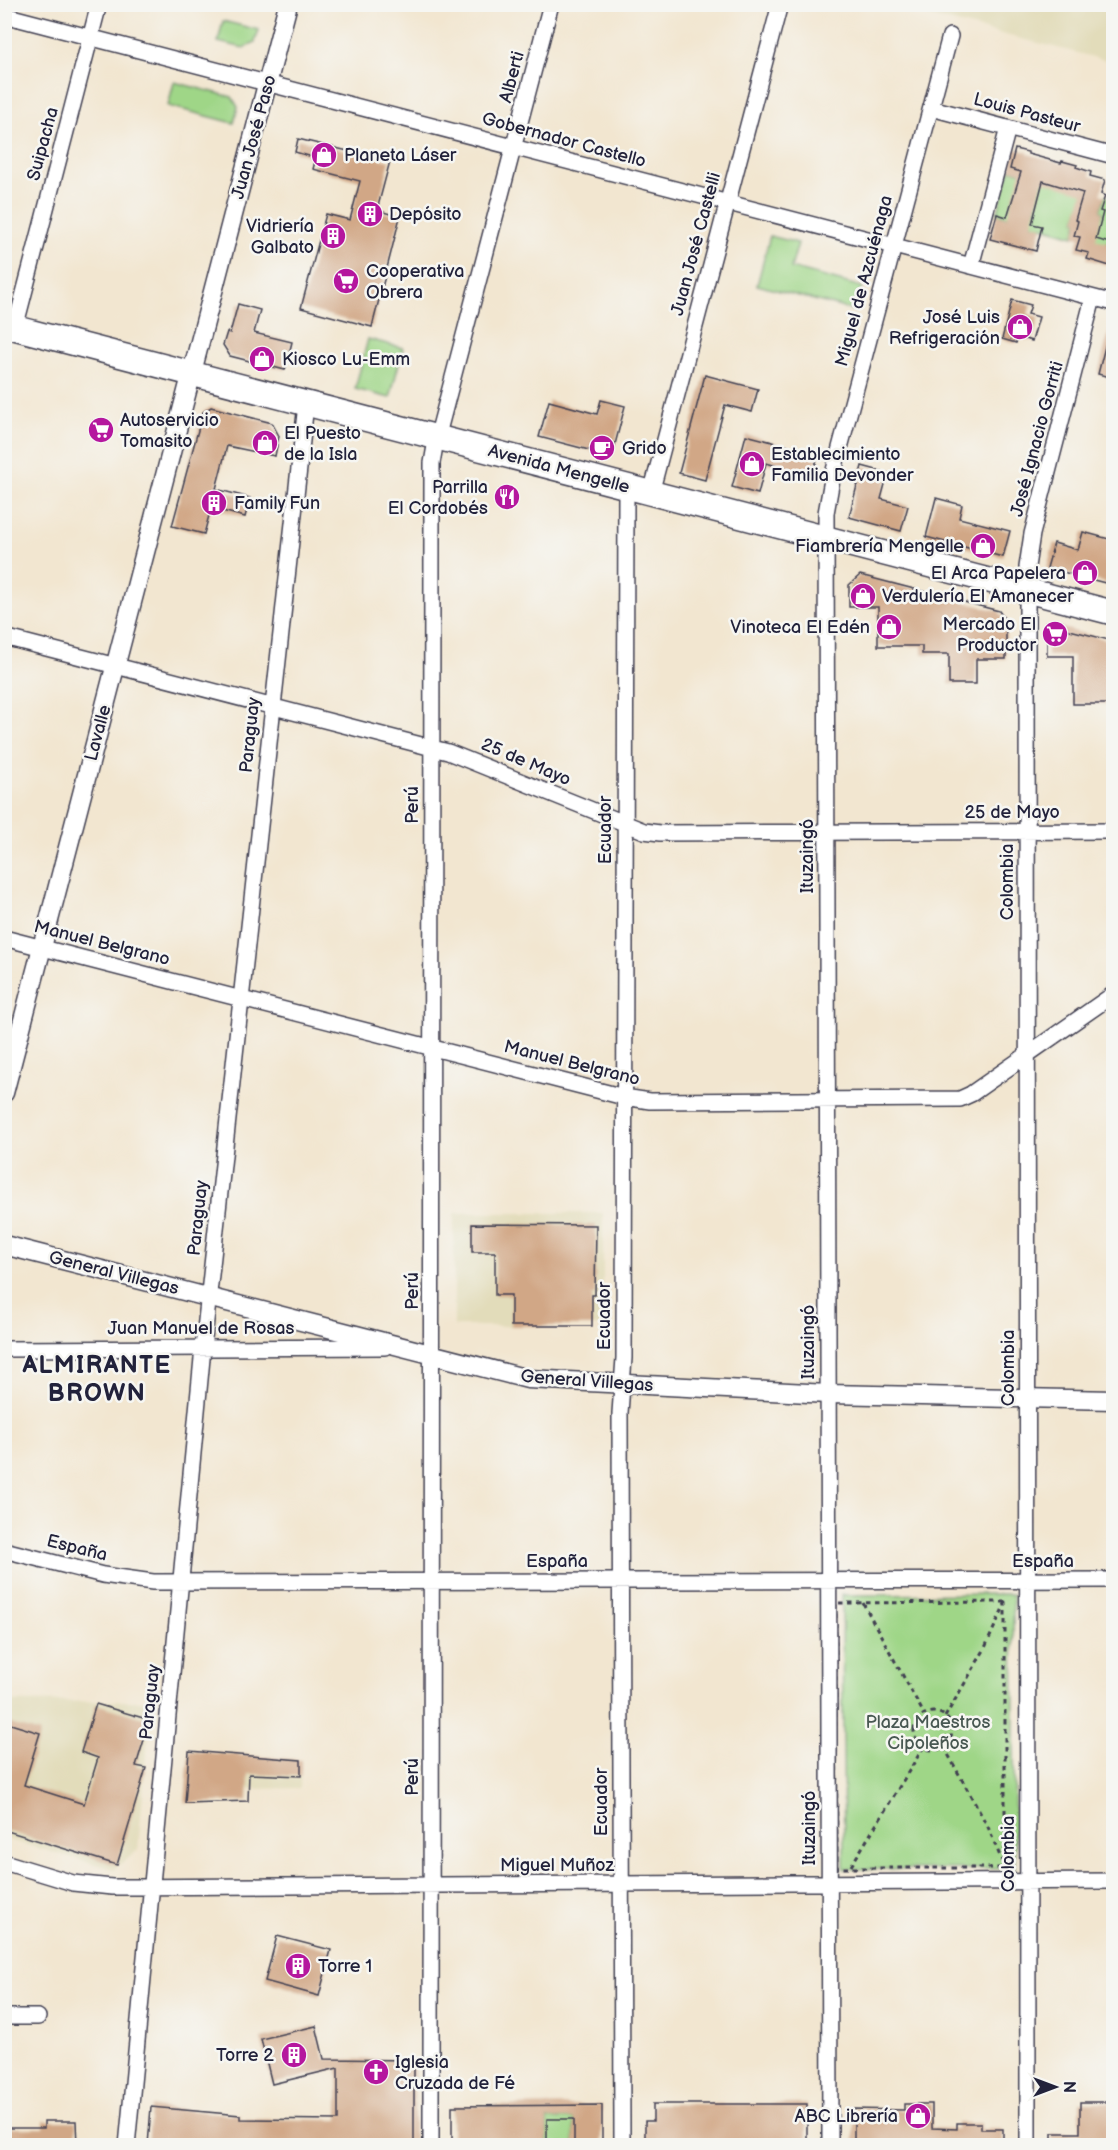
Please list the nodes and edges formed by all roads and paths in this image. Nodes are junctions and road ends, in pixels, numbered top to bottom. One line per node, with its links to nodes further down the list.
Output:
1 (99, 4): 7 (street, Suipacha)
2 (288, 4): 8 (street, Juan José Paso)
3 (551, 4): 11 (street, Alberti)
4 (780, 4): 13 (street, Juan José Castelli)
5 (4, 15): 7 (street, Gobernador Castello)
6 (950, 36): 9 (street, Miguel de Azcuénaga)
7 (91, 37): 8 (street, Gobernador Castello); 18 (street, Suipacha)
8 (268, 83): 11 (street, Gobernador Castello); 19 (street, Juan José Paso)
9 (931, 108): 10 (street, Louis Pasteur); 14 (street, Miguel de Azcuénaga)
10 (1008, 128): 12 (street, Louis Pasteur); 15 (street)
11 (513, 147): 13 (street, Gobernador Castello); 21 (street, Alberti)
12 (1113, 156)
13 (727, 203): 14 (street, Gobernador Castello); 23 (street, Juan José Castelli)
14 (894, 246): 15 (street, Gobernador Castello); 24 (street, Miguel de Azcuénaga)
15 (971, 266): 16 (street, Gobernador Castello)
16 (1094, 298): 17 (street, Gobernador Castello); 25 (street, José Ignacio Gorriti)
17 (1113, 303)
18 (10, 327): 19 (main road, Avenida Mengelle)
19 (192, 374): 20 (main road, Avenida Mengelle); 28 (street, Lavalle)
20 (306, 404): 21 (main road, Avenida Mengelle); 29 (street, Paraguay)
21 (437, 438): 22 (main road, Avenida Mengelle); 30 (street, Perú)
22 (626, 487): 23 (main road, Avenida Mengelle); 31 (street, Ecuador)
23 (651, 493): 24 (main road, Avenida Mengelle)
24 (825, 539): 25 (main road, Avenida Mengelle); 34 (street, Ituzaingó)
25 (1027, 591): 26 (main road, Avenida Mengelle); 32 (street, Colombia)
26 (1113, 613)
27 (4, 637): 28 (street, 25 de Mayo)
28 (116, 666): 29 (street, 25 de Mayo); 36 (street, Lavalle)
29 (273, 706): 30 (street, 25 de Mayo); 38 (street, Paraguay)
30 (432, 747): 31 (street, 25 de Mayo); 39 (street, Perú)
31 (625, 825): 34 (street, 25 de Mayo); 42 (street, Ecuador)
32 (1027, 831): 33 (street, 25 de Mayo); 34 (street, 25 de Mayo); 40 (street, Colombia)
33 (1113, 831)
34 (826, 832): 43 (street, Ituzaingó)
35 (4, 938): 36 (street, Manuel Belgrano)
36 (42, 948): 38 (street, Manuel Belgrano); 41 (street, Lavalle)
37 (1113, 994): 40 (street, Manuel Belgrano)
38 (242, 999): 39 (street, Manuel Belgrano); 45 (street, Paraguay)
39 (432, 1047): 42 (street, Manuel Belgrano); 49 (street, Perú)
40 (1027, 1055): 43 (street, Manuel Belgrano); 52 (street, Colombia)
41 (4, 1093)
42 (624, 1097): 43 (street, Manuel Belgrano); 50 (street, Ecuador)
43 (827, 1101): 51 (street, Ituzaingó)
44 (4, 1245): 45 (street, General Villegas)
45 (209, 1298): 46 (street, General Villegas); 47 (street, Paraguay)
46 (397, 1346): 47 (street, Juan Manuel de Rosas); 49 (street, General Villegas)
47 (203, 1348): 48 (street, Juan Manuel de Rosas); 57 (street, Paraguay)
48 (4, 1349)
49 (431, 1355): 50 (street, General Villegas); 58 (street, Perú)
50 (622, 1384): 51 (street, General Villegas); 59 (street, Ecuador)
51 (828, 1394): 52 (street, General Villegas); 60 (street, Ituzaingó)
52 (1027, 1398): 53 (street, General Villegas); 55 (street, Colombia)
53 (1113, 1400)
54 (4, 1550): 57 (street, España)
55 (1027, 1580): 56 (street, España); 60 (street, España); 70 (street, Colombia)
56 (1113, 1580)
57 (181, 1581): 58 (street, España); 75 (street, Paraguay)
58 (431, 1581): 59 (street, España); 74 (street, Perú)
59 (620, 1581): 60 (street, España); 73 (street, Ecuador)
60 (828, 1581): 72 (street, Ituzaingó)
61 (1005, 1602): 62 (path); 64 (path); 69 (path)
62 (863, 1603): 63 (path); 68 (path)
63 (924, 1714): 64 (path); 66 (path)
64 (945, 1717): 65 (path)
65 (944, 1747): 66 (path); 69 (path)
66 (923, 1748): 68 (path)
67 (4, 1862): 75 (street, Miguel Muñoz)
68 (850, 1868): 69 (path)
69 (1005, 1868)
70 (1028, 1881): 71 (street, Miguel Muñoz); 72 (street, Miguel Muñoz); 82 (street, Colombia)
71 (1113, 1881)
72 (829, 1883): 73 (street, Miguel Muñoz); 81 (street, Ituzaingó)
73 (621, 1884): 74 (street, Miguel Muñoz); 80 (street, Ecuador)
74 (431, 1885): 75 (street, Miguel Muñoz); 79 (street, Perú)
75 (151, 1887): 78 (street, Paraguay)
76 (4, 2017): 77 (street)
77 (38, 2017)
78 (127, 2145)
79 (431, 2145)
80 (622, 2145)
81 (830, 2145)
82 (1028, 2145)

